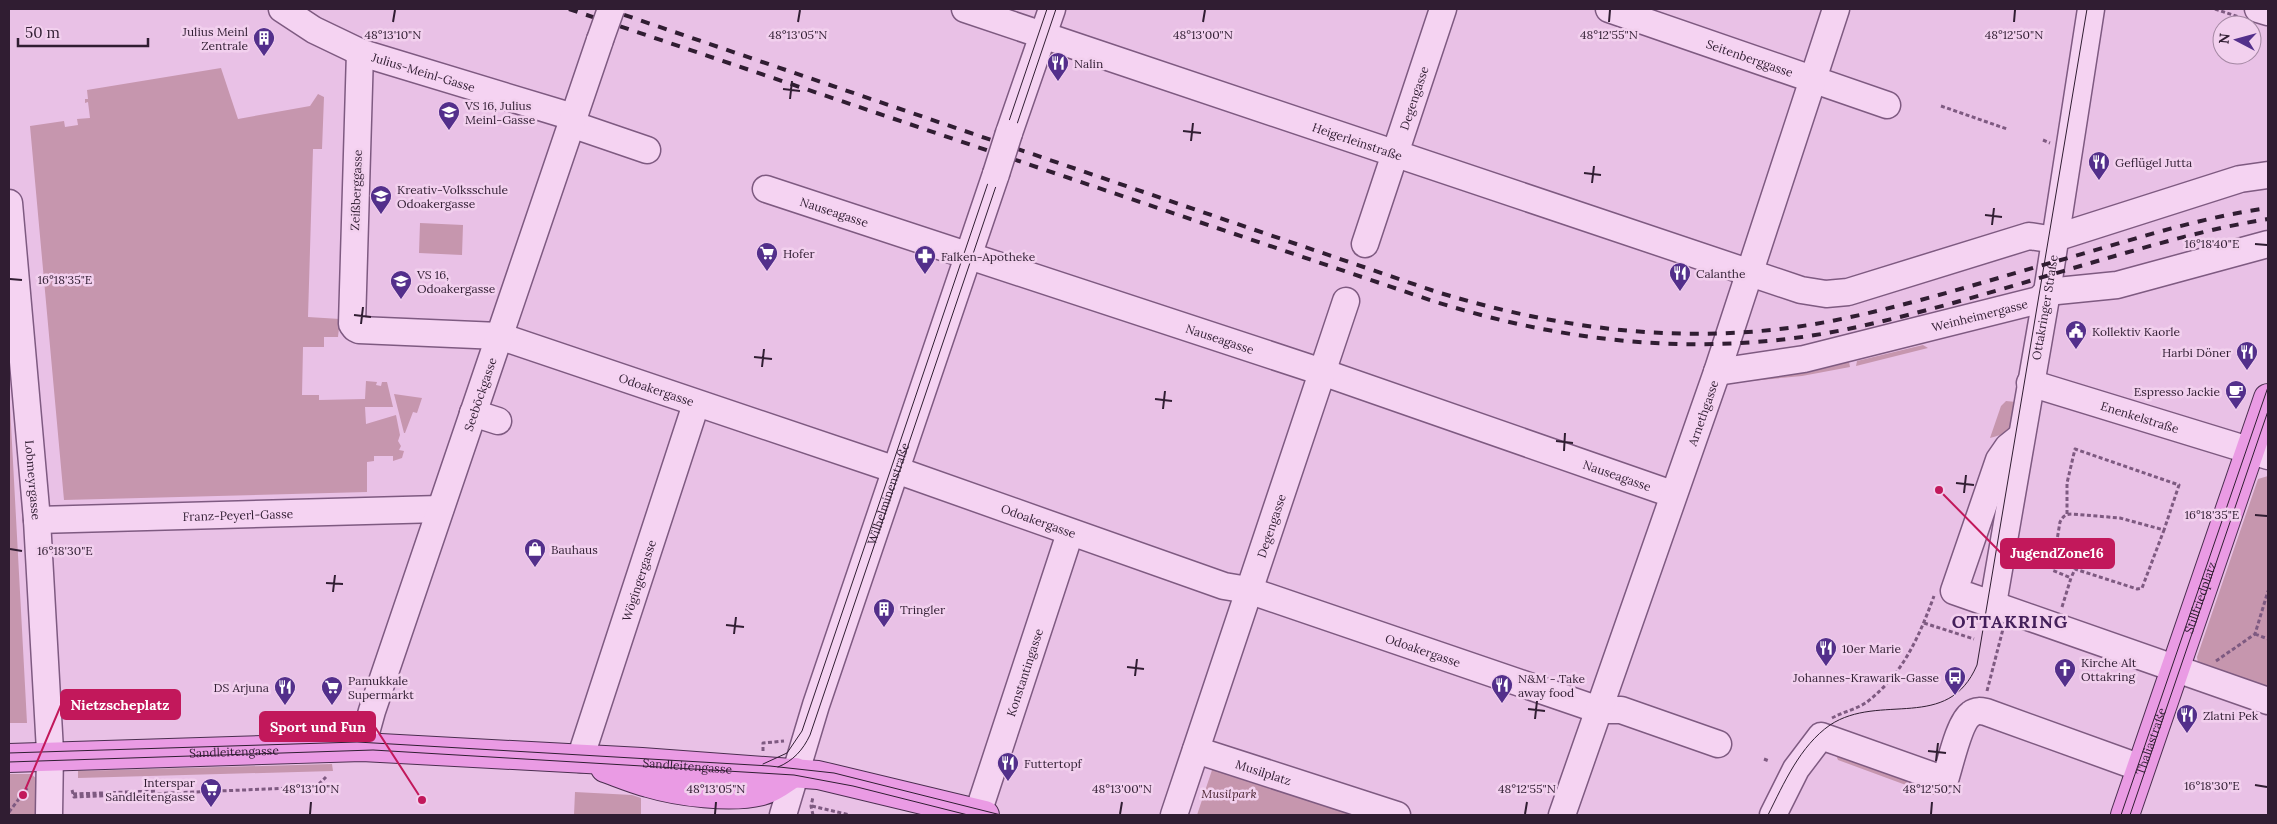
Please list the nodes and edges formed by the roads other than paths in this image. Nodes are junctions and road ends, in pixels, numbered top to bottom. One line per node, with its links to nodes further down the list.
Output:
1 (282, 9): 12 (street, Julius-Meinl-Gasse)
2 (611, 9): 15 (street, Seeböckgasse, bridge)
3 (965, 9): 11 (street, Heigerleinstraße)
4 (1052, 9): 11 (street)
5 (1443, 9): 17 (street, Degengasse)
6 (1611, 9): 13 (street, Seitenberggasse)
7 (1836, 9): 13 (street, Arnethgasse)
8 (2091, 9): 21 (street, Ottakringer Straße)
9 (2258, 9): 10 (street)
10 (2268, 12)
11 (1043, 34): 17 (street, Heigerleinstraße); 24 (street, Wilhelminenstraße, bridge)
12 (360, 52): 15 (street, Julius-Meinl-Gasse); 28 (street, Zeißberggasse)
13 (1812, 80): 14 (street, Seitenberggasse); 25 (street, Arnethgasse)
14 (1887, 105)
15 (572, 121): 16 (street); 29 (street, Seeböckgasse)
16 (647, 150)
17 (1395, 153): 22 (street, Degengasse); 25 (street, Heigerleinstraße)
18 (2268, 175): 21 (street)
19 (766, 189): 24 (street, Nauseagasse)
20 (9, 203): 42 (street, Lobmeyrgasse)
21 (2052, 239): 25 (street); 26 (street, Ottakringer Straße)
22 (1365, 244)
23 (2268, 244): 26 (street, Weinheimergasse)
24 (968, 255): 30 (street, Nauseagasse); 39 (street, Wilhelminenstraße)
25 (1748, 274): 31 (street, Arnethgasse)
26 (2047, 292): 31 (street, Weinheimergasse); 32 (street, Ottakringer Straße)
27 (1346, 301): 30 (street, Degengasse)
28 (354, 328): 29 (street, Odoakergasse)
29 (499, 336): 34 (street, Odoakergasse); 35 (street, Seeböckgasse)
30 (1322, 372): 40 (street, Nauseagasse); 44 (street, Degengasse)
31 (1716, 372): 40 (street, Arnethgasse)
32 (2030, 384): 37 (street, Ottakringer Straße); 38 (street, Enenkelstraße)
33 (2268, 398): 38 (main road)
34 (696, 404): 39 (street, Odoakergasse); 54 (street, Wögingergasse)
35 (473, 413): 36 (street); 41 (street, Seeböckgasse)
36 (498, 421)
37 (2020, 437): 45 (street, Ottakringer Straße); 45 (street)
38 (2259, 454): 46 (main road, Stillfriedplatz)
39 (896, 470): 43 (street, Odoakergasse); 56 (street, Wilhelminenstraße)
40 (1672, 494): 48 (street, Arnethgasse)
41 (440, 509): 42 (street, Franz-Peyerl-Gasse); 50 (street, Seeböckgasse)
42 (37, 520): 52 (street, Lobmeyrgasse)
43 (1070, 533): 44 (street, Odoakergasse); 57 (street, Konstantingasse)
44 (1248, 590): 48 (street, Odoakergasse); 51 (street, Degengasse)
45 (1995, 611): 46 (street)
46 (2176, 668): 47 (street); 55 (main road, Thaliastraße)
47 (2268, 701)
48 (1599, 710): 49 (street, Odoakergasse); 62 (street, Arnethgasse)
49 (1718, 744)
50 (362, 747): 52 (main road, Sandleitengasse); 54 (main road, Sandleitengasse)
51 (1196, 750): 60 (street); 61 (street, Musilplatz)
52 (50, 756): 53 (main road, Sandleitengasse); 58 (street, Lobmeyrgasse)
53 (9, 758)
54 (580, 759): 56 (main road, Sandleitengasse)
55 (2141, 768): 63 (street); 64 (main road, Thaliastraße)
56 (795, 772): 57 (main road, Sandleitengasse); 59 (street, Wilhelminenstraße)
57 (981, 814)
58 (49, 815)
59 (783, 815)
60 (1174, 815)
61 (1397, 815)
62 (1562, 815)
63 (1773, 815)
64 (2125, 815)

